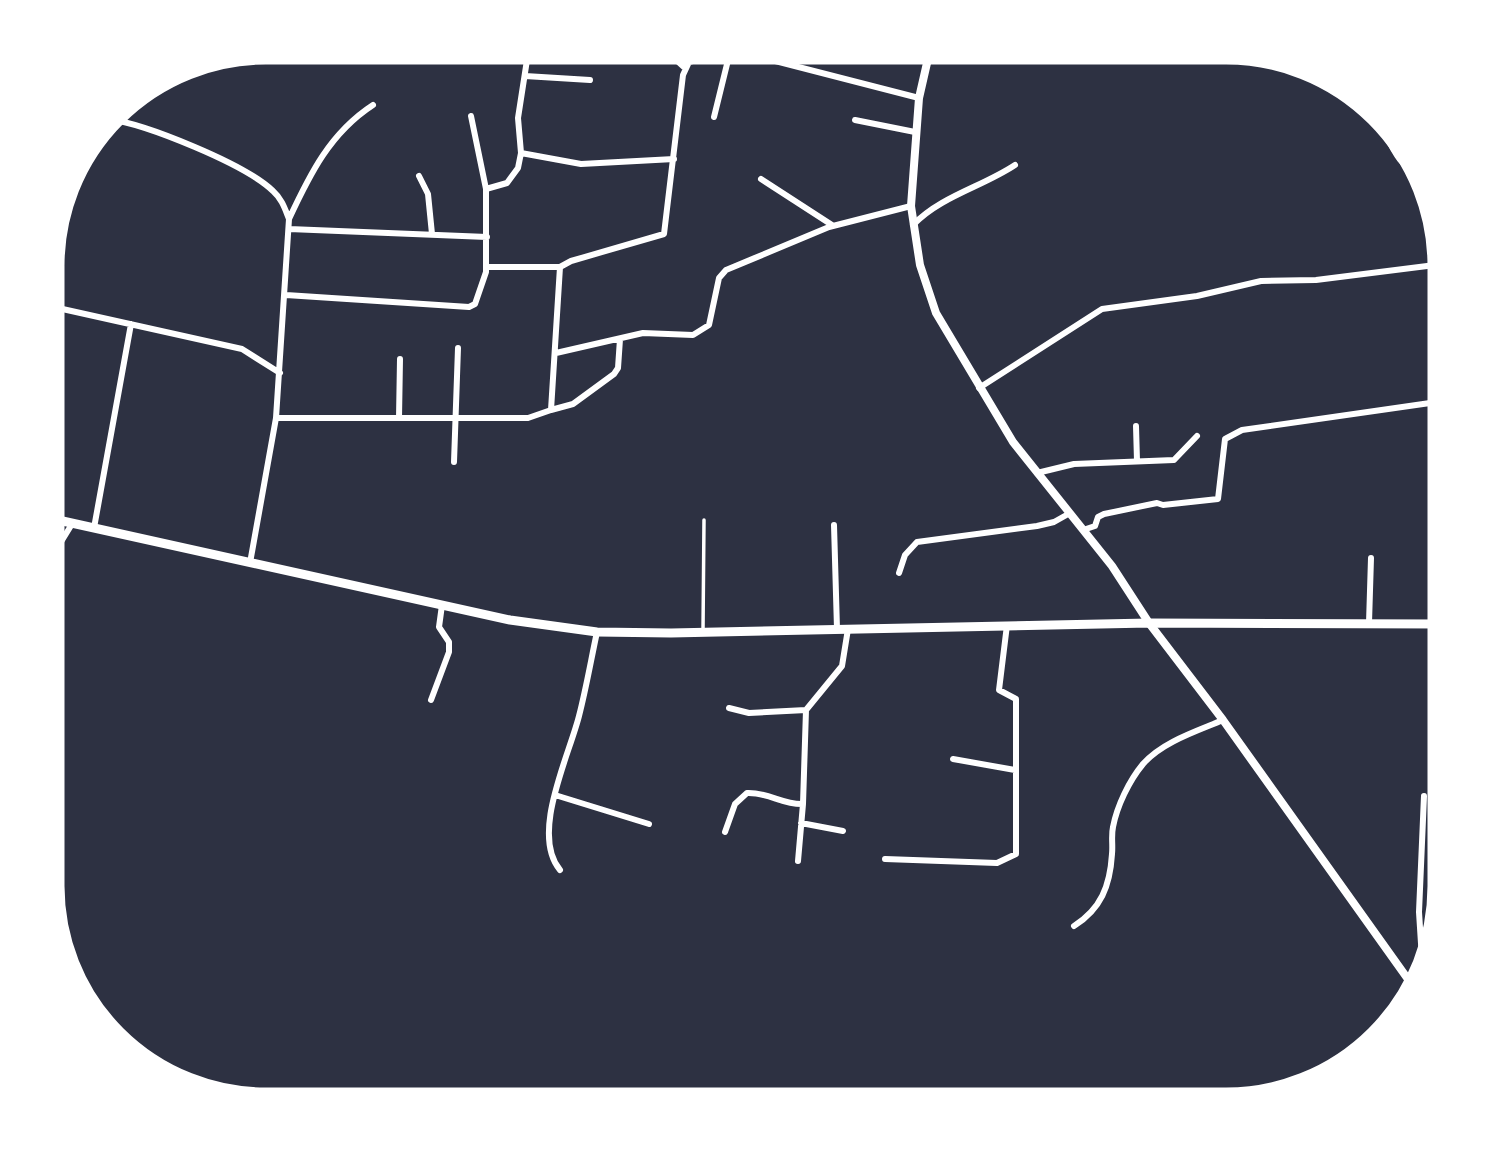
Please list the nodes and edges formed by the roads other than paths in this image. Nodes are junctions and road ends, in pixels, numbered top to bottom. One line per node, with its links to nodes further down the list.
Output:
1 (527, 59): 8 (street)
2 (675, 59): 7 (street)
3 (697, 59): 7 (street)
4 (728, 59): 13 (street)
5 (776, 60): 10 (street)
6 (929, 60): 10 (street)
7 (685, 68): 19 (street)
8 (525, 76): 9 (street); 18 (street)
9 (590, 80)
10 (919, 98): 16 (street)
11 (373, 105): 26 (street)
12 (471, 116): 24 (street)
13 (714, 117)
14 (855, 120): 16 (street)
15 (118, 123): 26 (street)
16 (915, 132): 25 (street)
17 (1388, 139): 21 (street)
18 (521, 153): 19 (street); 24 (street)
19 (674, 159): 34 (street)
20 (1016, 165): 27 (street)
21 (1405, 166)
22 (419, 176): 30 (street)
23 (761, 179): 28 (street)
24 (486, 189): 31 (street)
25 (911, 206): 27 (street); 28 (street)
26 (289, 219): 29 (street)
27 (913, 225): 43 (street)
28 (833, 226): 38 (street)
29 (289, 229): 30 (street); 35 (street)
30 (432, 234): 31 (street)
31 (487, 237): 33 (street)
32 (1432, 265): 43 (street)
33 (486, 267): 34 (street); 35 (street)
34 (561, 267): 40 (street)
35 (286, 295): 42 (street)
36 (60, 308): 37 (street)
37 (131, 324): 42 (street); 59 (street)
38 (620, 339): 40 (street); 45 (street)
39 (458, 348): 48 (street)
40 (556, 353): 45 (street)
41 (400, 359): 47 (street)
42 (279, 373): 46 (street)
43 (979, 388): 53 (street)
44 (1432, 403): 60 (street)
45 (551, 410): 48 (street)
46 (276, 418): 47 (street); 63 (street)
47 (399, 418): 48 (street)
48 (454, 418): 52 (street)
49 (1136, 426): 51 (street)
50 (1197, 436): 51 (street)
51 (1137, 461): 53 (street)
52 (454, 462)
53 (1037, 473): 54 (street)
54 (1070, 513): 60 (street); 64 (street)
55 (704, 520): 73 (lane)
56 (60, 521): 57 (main road)
57 (72, 524): 59 (main road); 61 (street)
58 (834, 526): 70 (street)
59 (94, 528): 63 (main road)
60 (1083, 530): 66 (street)
61 (60, 544)
62 (1371, 558): 67 (street)
63 (250, 563): 65 (main road)
64 (899, 573)
65 (442, 605): 72 (main road); 74 (street)
66 (1149, 623): 67 (main road); 69 (main road); 77 (street)
67 (1369, 623): 68 (main road)
68 (1431, 624)
69 (1007, 625): 71 (main road); 79 (street)
70 (837, 629): 71 (main road); 73 (main road)
71 (848, 629): 76 (street)
72 (597, 632): 73 (main road); 80 (street)
73 (703, 632)
74 (431, 700)
75 (729, 708): 76 (street)
76 (806, 710): 82 (street)
77 (1223, 720): 90 (street); 92 (street)
78 (953, 759): 79 (street)
79 (1015, 770): 87 (street)
80 (555, 795): 84 (street); 89 (street)
81 (1424, 796): 91 (street)
82 (803, 804): 83 (street); 86 (street)
83 (801, 822): 85 (street); 88 (street)
84 (649, 824)
85 (843, 831)
86 (725, 832)
87 (886, 859)
88 (798, 861)
89 (560, 870)
90 (1074, 926)
91 (1421, 950)
92 (1408, 980)

